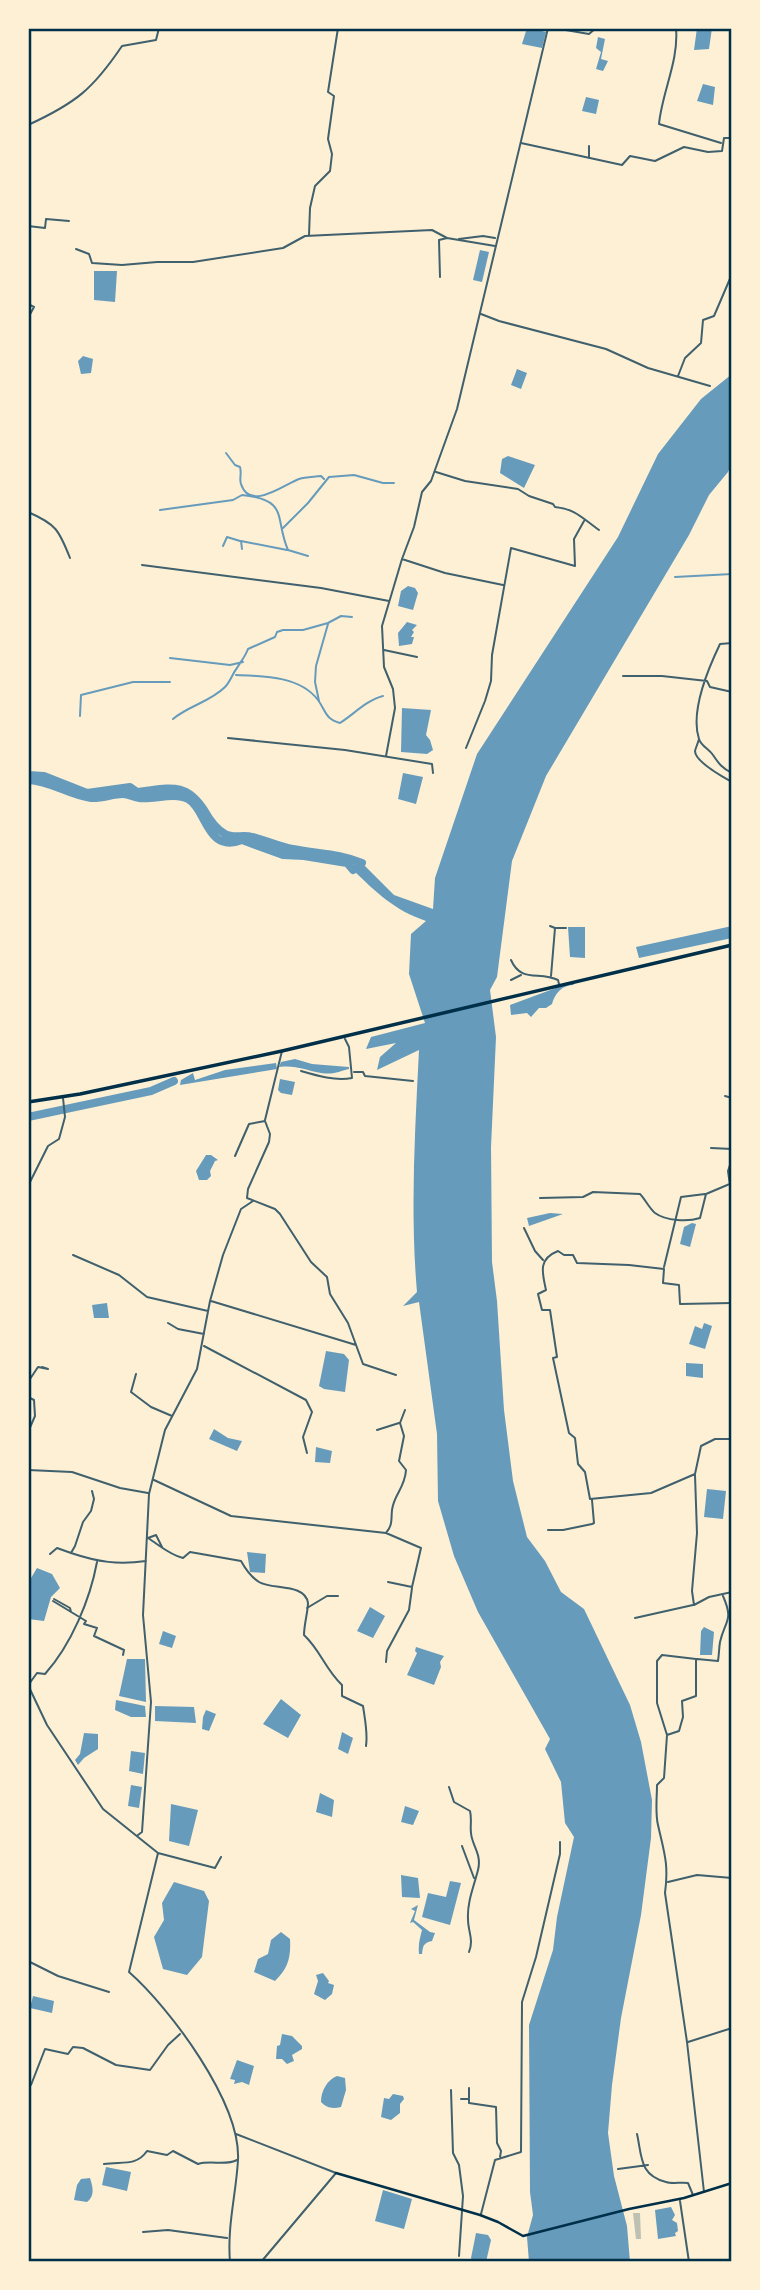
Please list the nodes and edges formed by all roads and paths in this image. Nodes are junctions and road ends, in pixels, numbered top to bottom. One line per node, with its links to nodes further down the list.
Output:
1 (159, 28): 7 (street)
2 (338, 28): 15 (street)
3 (548, 28): 9 (street)
4 (554, 28): 5 (street)
5 (596, 28)
6 (676, 28): 10 (street)
7 (28, 125)
8 (732, 138): 10 (street)
9 (520, 143): 12 (street); 17 (street)
10 (723, 143): 12 (street)
11 (589, 145): 12 (street)
12 (589, 158)
13 (69, 221): 14 (street)
14 (28, 226)
15 (309, 236): 16 (street); 20 (street)
16 (447, 238): 18 (street); 22 (street)
17 (496, 238): 18 (street); 19 (street)
18 (455, 239): 19 (street)
19 (495, 246): 24 (street)
20 (76, 249)
21 (732, 274): 26 (street)
22 (440, 277)
23 (28, 304): 25 (street)
24 (480, 313): 26 (street); 28 (street)
25 (28, 318)
26 (678, 377): 27 (street)
27 (710, 386)
28 (434, 471): 30 (street); 33 (street)
29 (28, 512): 32 (street)
30 (584, 521): 31 (street); 35 (street)
31 (599, 530)
32 (70, 558)
33 (402, 559): 35 (street); 36 (street)
34 (142, 565): 36 (street)
35 (503, 585): 45 (street)
36 (390, 601): 38 (street)
37 (732, 643): 41 (street)
38 (383, 649): 39 (street); 46 (street)
39 (416, 657)
40 (623, 676): 41 (street)
41 (705, 681): 42 (street); 44 (street)
42 (732, 692)
43 (228, 738): 46 (street)
44 (699, 739): 47 (street); 49 (street)
45 (466, 748)
46 (386, 756): 48 (street)
47 (732, 773)
48 (433, 774)
49 (732, 782)
50 (550, 926): 51 (street)
51 (555, 928): 52 (street); 56 (street)
52 (566, 928)
53 (732, 945): 58 (highway)
54 (511, 960): 55 (street)
55 (522, 974): 56 (street); 57 (street)
56 (552, 977): 58 (street)
57 (511, 980)
58 (560, 985): 59 (highway)
59 (341, 1035): 60 (highway); 62 (street)
60 (282, 1051): 65 (highway); 68 (street)
61 (301, 1071): 62 (street)
62 (353, 1073): 63 (street)
63 (413, 1081)
64 (726, 1096): 66 (street)
65 (63, 1097): 67 (highway); 74 (street)
66 (732, 1098)
67 (28, 1102)
68 (265, 1121): 71 (street); 77 (street)
69 (711, 1148): 70 (street)
70 (732, 1149)
71 (235, 1156)
72 (732, 1159): 73 (street)
73 (731, 1184): 75 (street)
74 (28, 1186)
75 (706, 1194): 78 (street); 78 (street)
76 (540, 1198): 78 (street)
77 (253, 1201): 83 (street); 88 (street)
78 (676, 1220): 82 (street)
79 (524, 1228): 81 (street)
80 (73, 1255): 85 (street)
81 (544, 1261): 82 (street); 109 (street)
82 (664, 1269): 84 (street)
83 (210, 1301): 85 (street); 88 (street)
84 (732, 1303)
85 (208, 1311): 87 (street)
86 (167, 1324): 87 (street)
87 (205, 1334): 89 (street)
88 (358, 1345): 92 (street)
89 (203, 1346): 96 (street); 101 (street)
90 (42, 1367): 93 (street)
91 (136, 1374): 96 (street)
92 (396, 1375)
93 (28, 1382)
94 (28, 1397): 99 (street)
95 (405, 1410): 97 (street)
96 (173, 1417): 104 (street)
97 (400, 1423): 98 (street); 111 (street)
98 (377, 1430)
99 (28, 1432)
100 (732, 1439): 103 (street)
101 (307, 1453)
102 (28, 1470): 108 (street)
103 (695, 1474): 109 (street); 124 (street)
104 (153, 1479): 108 (street); 111 (street)
105 (28, 1487): 106 (street)
106 (28, 1491)
107 (92, 1491): 114 (street)
108 (149, 1494): 112 (street)
109 (592, 1499): 110 (street)
110 (548, 1530)
111 (386, 1534): 119 (street)
112 (148, 1538): 113 (street); 113 (street); 116 (street)
113 (162, 1547): 125 (street)
114 (71, 1553): 115 (street); 117 (street)
115 (50, 1554)
116 (147, 1561): 117 (street); 135 (street)
117 (97, 1562): 126 (street)
118 (388, 1582): 119 (street)
119 (412, 1587): 130 (street)
120 (732, 1592): 121 (street)
121 (722, 1594): 124 (street); 129 (street)
122 (338, 1596): 125 (street)
123 (54, 1600): 126 (street)
124 (694, 1605): 127 (street)
125 (306, 1609): 133 (street)
126 (79, 1616): 128 (street); 131 (street)
127 (635, 1618)
128 (123, 1655)
129 (696, 1659): 132 (street); 132 (street)
130 (386, 1662)
131 (28, 1685): 135 (street)
132 (667, 1735): 142 (street)
133 (366, 1746)
134 (449, 1787): 140 (street)
135 (138, 1835): 138 (street)
136 (560, 1842): 156 (street)
137 (462, 1846): 140 (street)
138 (158, 1853): 139 (street); 147 (street)
139 (221, 1857)
140 (475, 1878): 143 (street)
141 (732, 1878): 142 (street)
142 (667, 1883): 148 (street)
143 (470, 1952)
144 (28, 1961): 145 (street)
145 (109, 1992)
146 (732, 2028): 148 (street)
147 (181, 2032): 149 (street); 154 (street)
148 (687, 2042): 164 (street)
149 (28, 2085)
150 (469, 2088): 153 (street)
151 (451, 2090): 168 (street)
152 (461, 2099): 153 (street)
153 (469, 2099): 156 (street)
154 (235, 2133): 157 (street); 162 (street)
155 (637, 2134): 160 (street)
156 (500, 2158): 169 (street)
157 (238, 2159): 158 (street); 171 (street)
158 (104, 2164)
159 (648, 2165): 160 (street)
160 (643, 2166): 161 (street); 166 (street)
161 (618, 2169)
162 (336, 2173): 168 (main road); 174 (street)
163 (731, 2184): 164 (main road); 165 (street)
164 (704, 2193): 166 (main road)
165 (732, 2195)
166 (693, 2196): 167 (main road)
167 (680, 2199): 169 (main road); 175 (street)
168 (463, 2211): 169 (main road); 172 (street)
169 (480, 2215)
170 (143, 2232): 171 (street)
171 (228, 2238): 173 (street)
172 (459, 2256)
173 (230, 2262)
174 (261, 2262)
175 (689, 2262)

